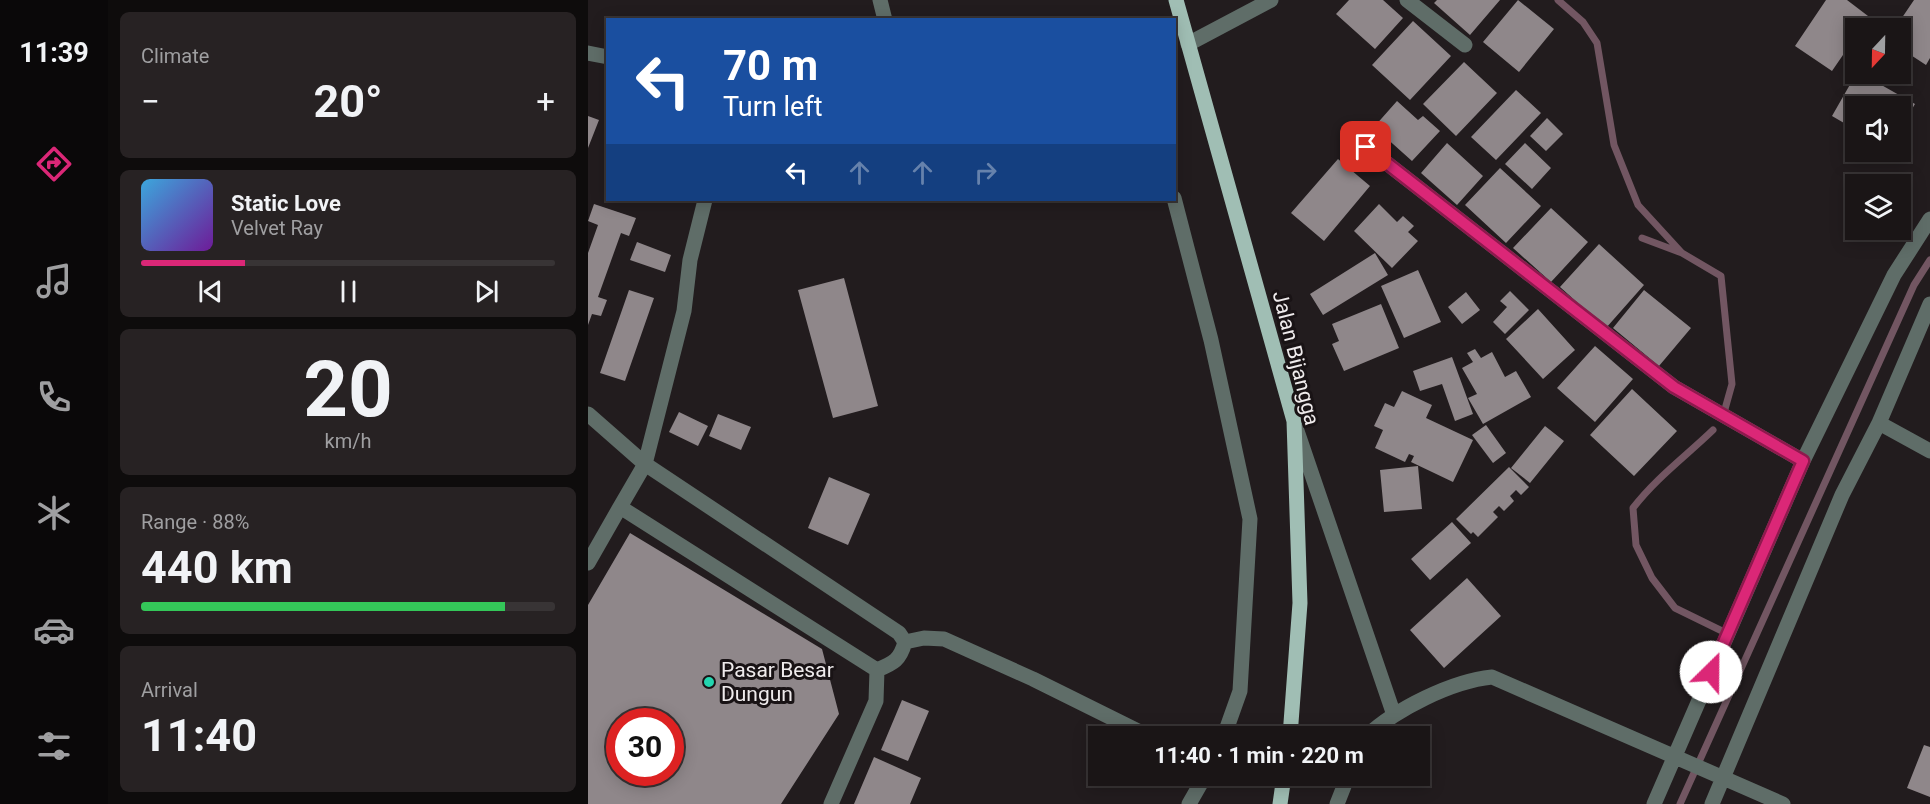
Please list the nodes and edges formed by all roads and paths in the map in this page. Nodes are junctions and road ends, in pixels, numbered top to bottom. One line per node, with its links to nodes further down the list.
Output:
1 (880, 0): 5 (street)
2 (1176, 0): 6 (main road, Jalan Bijangga)
3 (1271, 0): 7 (street)
4 (1407, 0): 8 (street)
5 (884, 18)
6 (1179, 25): 7 (main road, Jalan Bijangga)
7 (1188, 44): 17 (main road, Jalan Bijangga)
8 (1466, 45)
9 (588, 53): 10 (street)
10 (606, 57)
11 (1366, 147): 20 (street)
12 (705, 201): 21 (street)
13 (1175, 201): 28 (street)
14 (1930, 219): 20 (street)
15 (1930, 304): 18 (street)
16 (588, 414): 21 (street)
17 (1294, 421): 26 (street); 29 (main road, Jalan Bijangga)
18 (1879, 423): 19 (street); 32 (street)
19 (1930, 451)
20 (1803, 461): 31 (street)
21 (645, 464): 22 (street); 24 (street)
22 (620, 507): 23 (street); 25 (street)
23 (588, 563)
24 (905, 642): 25 (street); 27 (street)
25 (877, 670): 36 (street)
26 (1394, 715): 30 (street); 31 (street)
27 (1128, 726)
28 (1228, 726)
29 (1291, 726)
30 (1380, 726)
31 (1681, 759): 32 (street); 40 (street)
32 (1720, 776): 41 (street); 42 (street)
33 (1199, 786): 37 (street)
34 (1283, 786): 38 (main road)
35 (1344, 786): 39 (street)
36 (831, 804)
37 (1189, 804)
38 (1280, 804)
39 (1337, 804)
40 (1654, 804)
41 (1712, 804)
42 (1783, 804)

